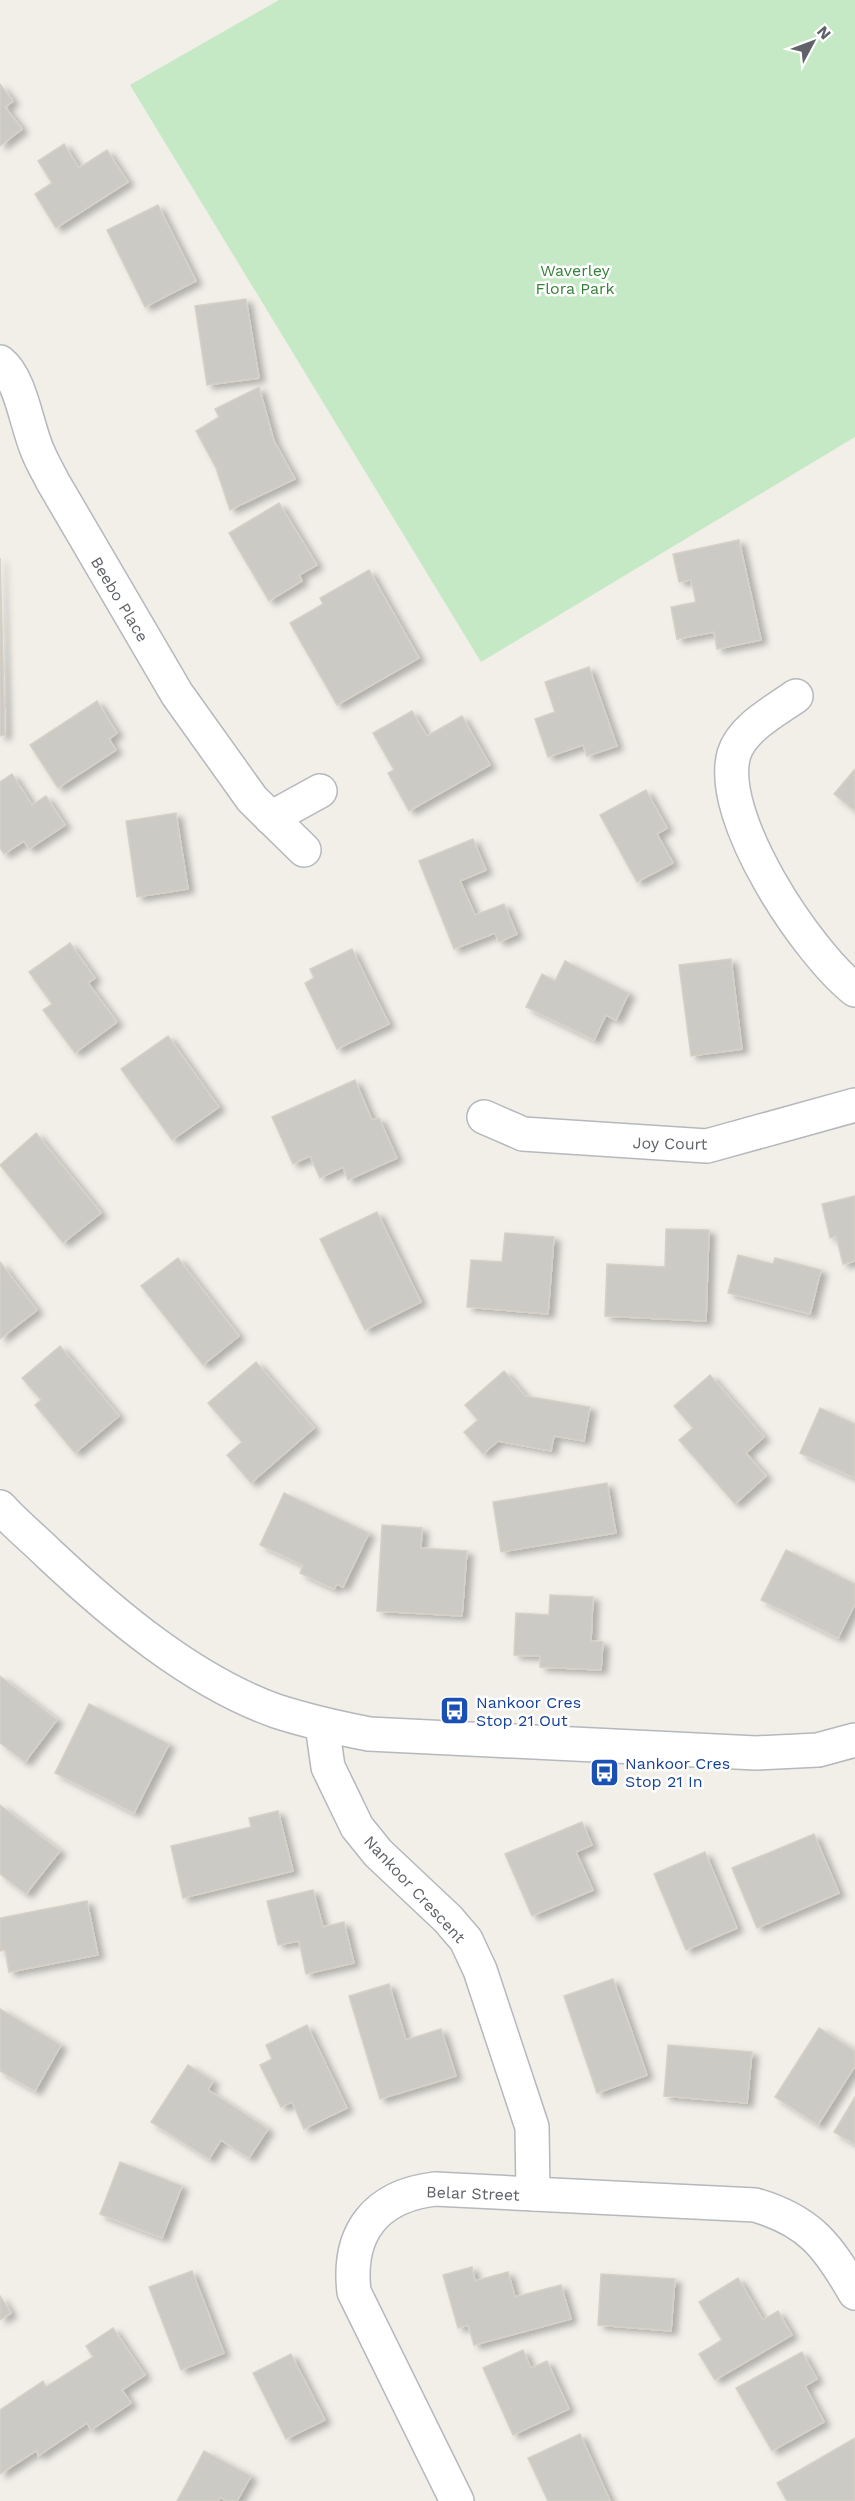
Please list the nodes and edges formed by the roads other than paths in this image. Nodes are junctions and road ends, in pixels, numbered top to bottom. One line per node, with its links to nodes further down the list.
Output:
1 (0, 362): 4 (street, Beebo Place)
2 (796, 696): 6 (street)
3 (320, 791): 4 (street)
4 (271, 818): 5 (street, Beebo Place)
5 (304, 850)
6 (855, 990)
7 (855, 1105): 8 (street, Joy Court)
8 (484, 1117)
9 (0, 1507): 10 (street)
10 (322, 1725): 11 (street); 12 (street, Nankoor Crescent)
11 (855, 1740)
12 (533, 2194): 13 (street, Belar Street); 14 (street, Belar Street)
13 (855, 2293)
14 (457, 2501)

